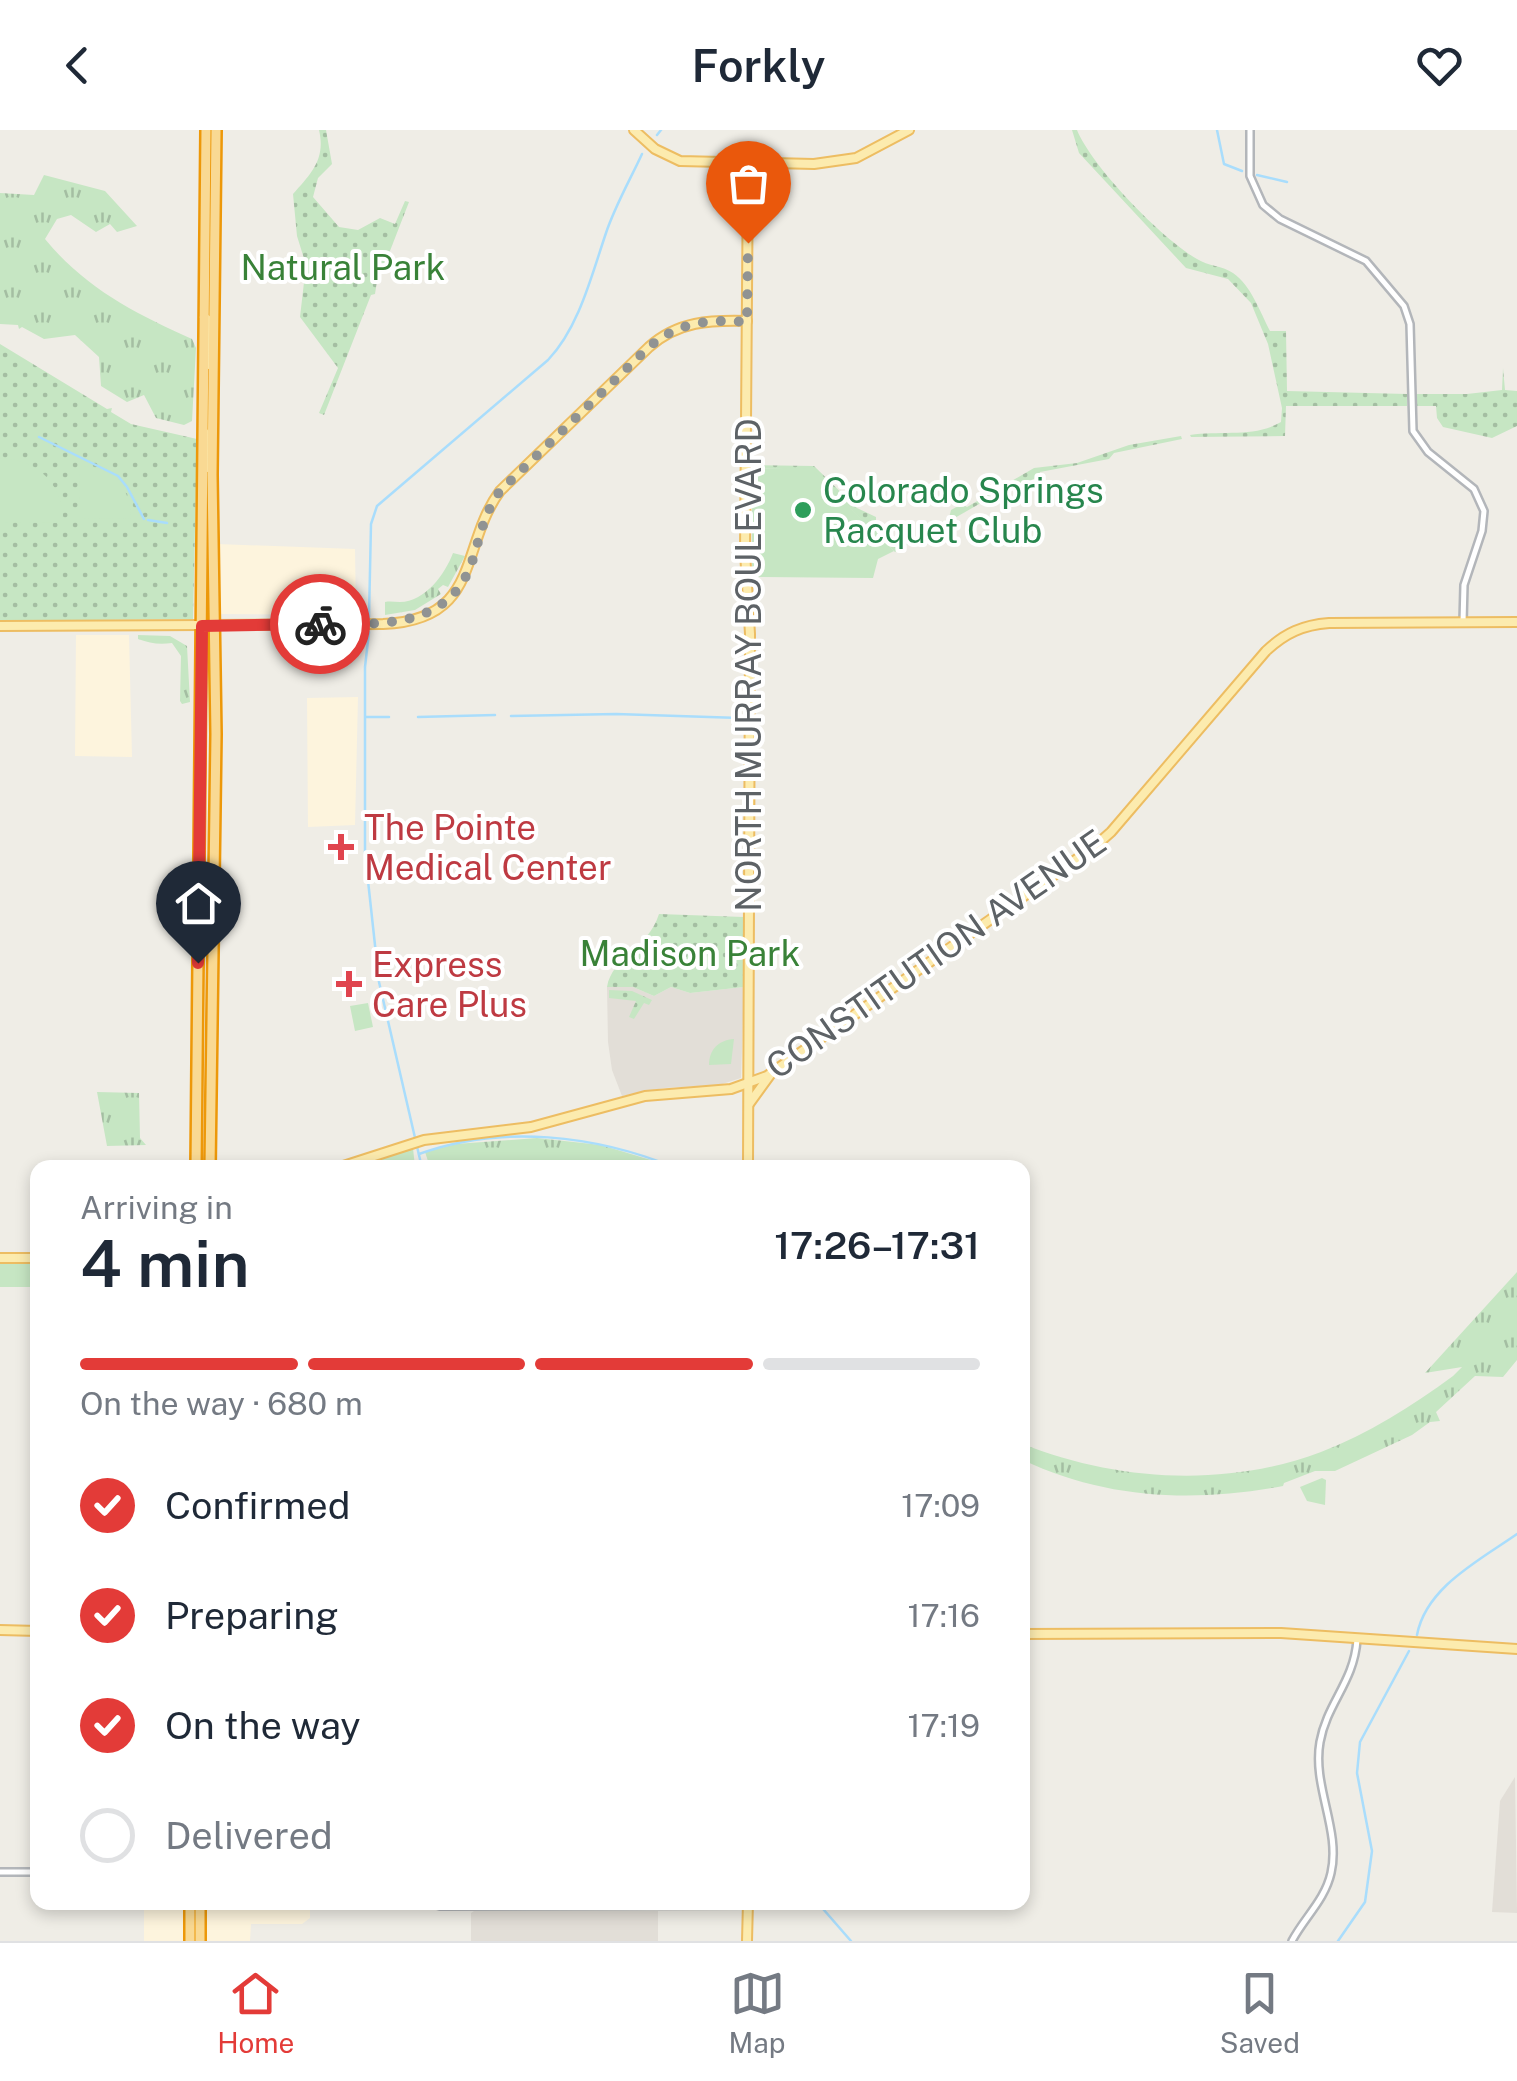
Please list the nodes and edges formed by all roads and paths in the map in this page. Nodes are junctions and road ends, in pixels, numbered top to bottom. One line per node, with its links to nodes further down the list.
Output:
1 (206, 130): 7 (highway)
2 (216, 130): 7 (highway)
3 (634, 130): 6 (main road)
4 (909, 130): 6 (main road)
5 (1250, 130): 13 (street)
6 (748, 163): 9 (main road, NORTH MURRAY BOULEVARD)
7 (210, 181): 8 (highway); 10 (highway)
8 (204, 316): 10 (main road); 11 (highway)
9 (747, 322): 17 (main road); 21 (main road, NORTH MURRAY BOULEVARD)
10 (214, 374): 12 (highway)
11 (204, 432): 12 (main road); 16 (highway)
12 (212, 491): 17 (highway)
13 (1463, 622): 14 (main road, CONSTITUTION AVENUE); 20 (main road, CONSTITUTION AVENUE)
14 (1517, 622)
15 (0, 626): 16 (main road)
16 (202, 626): 17 (main road); 18 (highway)
17 (213, 626): 19 (highway)
18 (200, 810): 19 (highway); 23 (highway)
19 (214, 874): 24 (highway)
20 (771, 1073): 21 (main road, CONSTITUTION AVENUE); 22 (main road)
21 (749, 1083): 22 (main road, NORTH MURRAY BOULEVARD); 25 (main road, CONSTITUTION AVENUE)
22 (749, 1104): 26 (main road, NORTH MURRAY BOULEVARD)
23 (196, 1160)
24 (210, 1160)
25 (360, 1160)
26 (748, 1160)
27 (0, 1258): 28 (main road)
28 (30, 1258)
29 (0, 1630): 30 (main road)
30 (30, 1631)
31 (1030, 1634): 32 (main road)
32 (1357, 1638): 33 (main road); 42 (street)
33 (1517, 1649)
34 (0, 1872): 35 (street)
35 (30, 1872)
36 (190, 1910): 39 (highway)
37 (200, 1910): 40 (highway)
38 (748, 1910): 41 (main road)
39 (190, 1941)
40 (200, 1941)
41 (747, 1941)
42 (1292, 1941)

